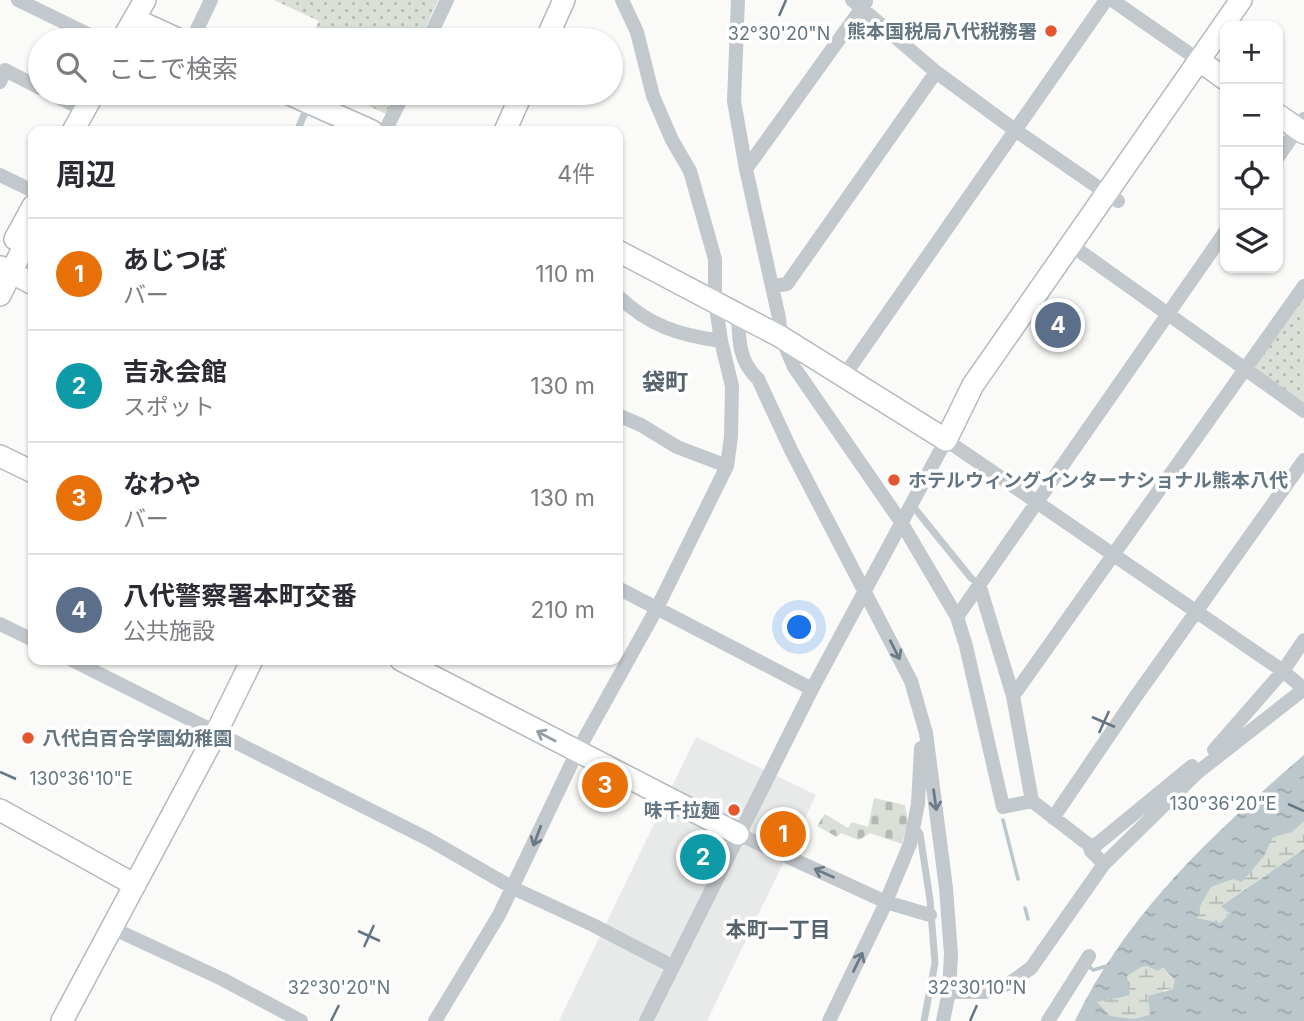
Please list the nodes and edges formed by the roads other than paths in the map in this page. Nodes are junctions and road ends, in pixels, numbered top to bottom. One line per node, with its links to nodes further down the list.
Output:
1 (18, 0): 15 (street)
2 (145, 0): 13 (street)
3 (211, 0): 19 (street)
4 (447, 0): 20 (street)
5 (564, 0): 21 (street)
6 (622, 0): 54 (street)
7 (738, 0): 40 (street)
8 (1106, 0): 38 (street)
9 (1112, 0): 22 (street)
10 (1241, 0): 22 (street)
11 (1258, 0): 14 (street)
12 (860, 3): 23 (street); 40 (street)
13 (134, 19): 16 (street); 17 (street); 18 (street)
14 (1243, 21)
15 (75, 28)
16 (129, 28)
17 (131, 28)
18 (154, 28)
19 (198, 28)
20 (434, 28)
21 (551, 28)
22 (1212, 70): 43 (street)
23 (936, 72): 38 (street); 51 (street)
24 (2, 73): 25 (street)
25 (28, 83)
26 (309, 105): 33 (lane)
27 (311, 105): 34 (street)
28 (398, 105): 35 (street)
29 (517, 105): 36 (street)
30 (87, 111): 32 (street)
31 (1283, 118): 37 (street)
32 (76, 126)
33 (299, 126)
34 (360, 126)
35 (388, 126)
36 (507, 126)
37 (1302, 127): 39 (street)
38 (1015, 130): 43 (street); 61 (street)
39 (1283, 151)
40 (746, 169): 51 (street)
41 (0, 175): 42 (street)
42 (28, 189)
43 (1113, 197): 47 (street)
44 (28, 217): 49 (street)
45 (28, 235): 49 (street)
46 (1220, 239): 57 (street)
47 (1076, 249): 57 (street); 64 (street)
48 (623, 254): 54 (street)
49 (4, 270): 50 (street); 53 (street)
50 (28, 282)
51 (773, 286): 58 (street)
52 (1304, 286): 60 (street)
53 (0, 295)
54 (715, 300): 56 (street); 59 (street)
55 (623, 301): 59 (street)
56 (738, 314): 58 (street); 74 (street)
57 (1168, 314): 60 (street); 69 (street)
58 (781, 337): 61 (street); 71 (street)
59 (721, 341): 67 (street)
60 (1244, 369): 62 (street); 72 (street)
61 (844, 376): 64 (street)
62 (1304, 411)
63 (623, 417): 67 (street)
64 (946, 440): 69 (street); 70 (street)
65 (0, 456): 68 (street)
66 (1304, 460): 77 (street)
67 (727, 466): 76 (street)
68 (28, 470)
69 (1036, 501): 72 (street); 73 (street)
70 (912, 505): 71 (street); 73 (lane)
71 (901, 522): 74 (street); 78 (street)
72 (1115, 556): 77 (street); 88 (street)
73 (979, 584): 78 (street); 88 (street)
74 (864, 589): 86 (street); 90 (street, one-way to 90)
75 (623, 591): 76 (street)
76 (656, 608): 86 (street); 91 (street)
77 (1197, 611): 85 (street); 94 (street)
78 (957, 617): 92 (street)
79 (0, 624): 80 (street)
80 (28, 638)
81 (1304, 640): 85 (street)
82 (82, 665): 89 (street)
83 (250, 665): 89 (street)
84 (411, 665): 91 (street, one-way to 84)
85 (1283, 671): 87 (street); 97 (street)
86 (811, 689): 96 (street)
87 (1304, 689): 98 (street)
88 (1013, 696): 92 (street)
89 (216, 733): 99 (street); 100 (street)
90 (926, 733): 95 (street); 106 (street, one-way to 106)
91 (577, 752): 96 (street); 100 (street, one-way to 100)
92 (1032, 801): 94 (street)
93 (0, 810): 99 (street)
94 (1053, 818): 97 (street)
95 (915, 828): 101 (street); 102 (lane)
96 (738, 834): 101 (street, one-way to 96); 105 (street)
97 (1089, 845): 98 (street)
98 (1104, 864): 106 (street)
99 (135, 885): 103 (street)
100 (513, 888): 105 (street); 110 (street)
101 (886, 902): 102 (street); 111 (street, one-way to 101)
102 (930, 915): 112 (lane)
103 (112, 928): 108 (street); 109 (street)
104 (1086, 961): 114 (street)
105 (672, 966): 107 (street)
106 (948, 992): 113 (street)
107 (652, 1019)
108 (62, 1021)
109 (301, 1021)
110 (435, 1021)
111 (829, 1021)
112 (923, 1021)
113 (943, 1021)
114 (1048, 1021)

